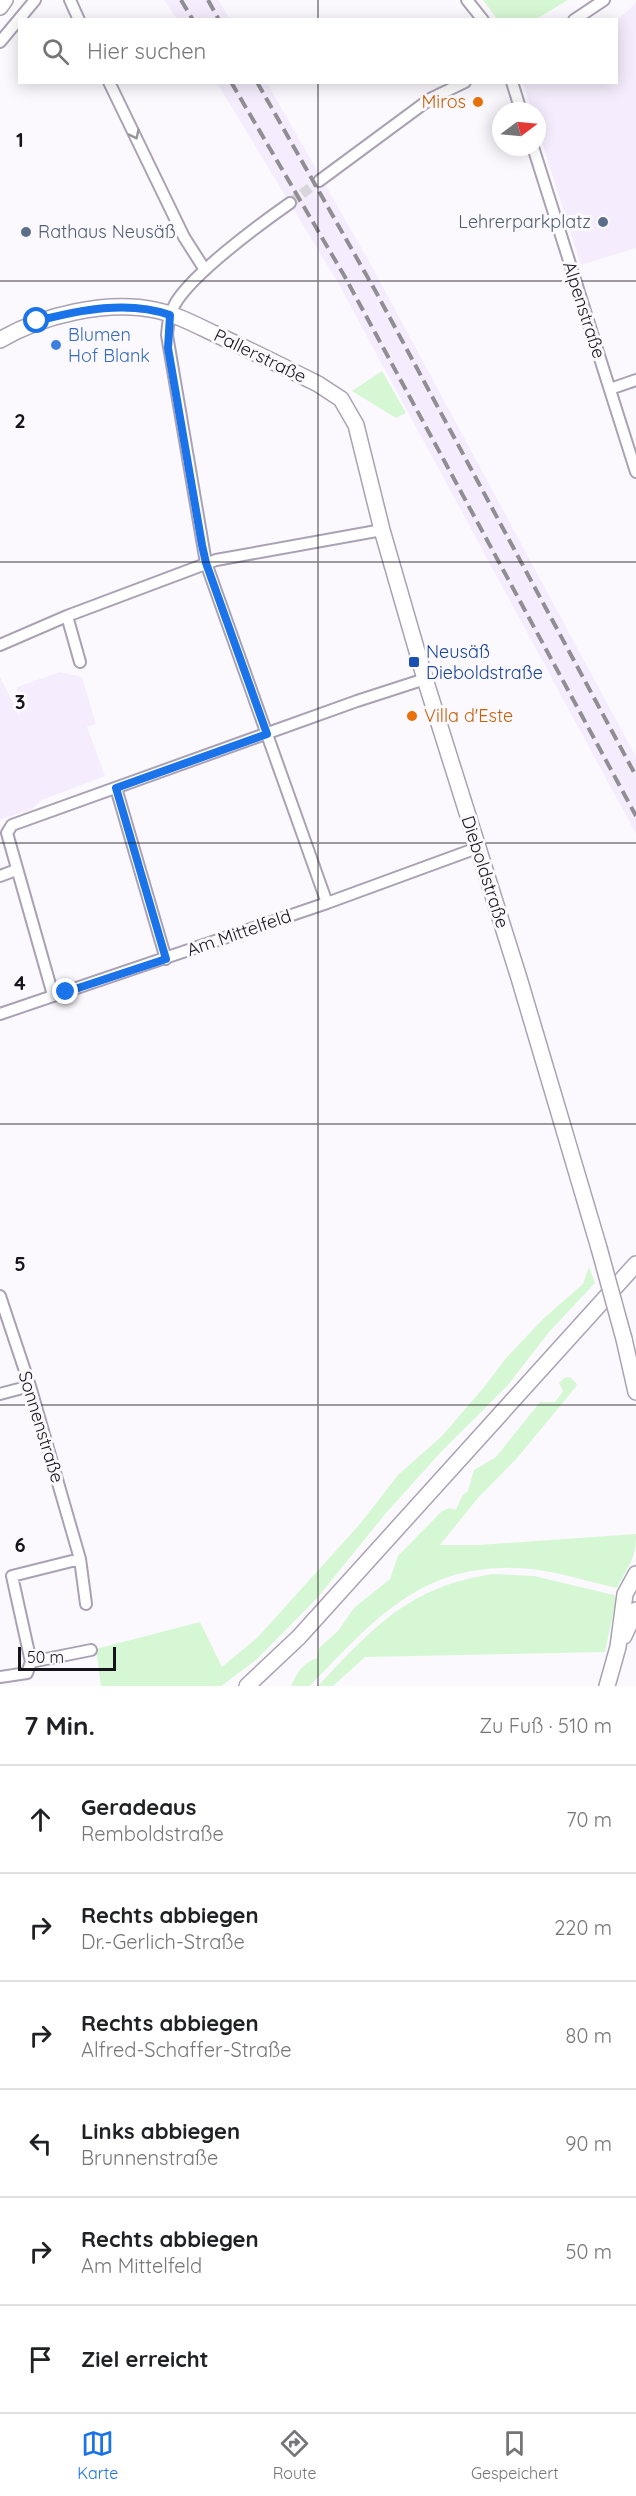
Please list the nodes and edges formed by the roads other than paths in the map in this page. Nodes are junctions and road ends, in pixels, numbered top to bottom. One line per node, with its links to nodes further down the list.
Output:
1 (5, 0): 6 (street)
2 (35, 0): 7 (street)
3 (70, 0): 8 (street)
4 (467, 0): 9 (street)
5 (604, 0): 10 (street)
6 (0, 7)
7 (20, 18)
8 (78, 18)
9 (481, 18)
10 (577, 18)
11 (18, 20): 12 (street)
12 (0, 42)
13 (111, 84): 20 (street, one-way to 20)
14 (461, 84): 18 (street)
15 (513, 84): 16 (street)
16 (518, 102)
17 (536, 156): 24 (street, Alpenstraße)
18 (319, 181)
19 (290, 203): 20 (street)
20 (205, 270): 21 (street)
21 (170, 315): 22 (street, Pallerstraße); 25 (street, Pallerstraße); 28 (street)
22 (0, 340)
23 (636, 380): 24 (street)
24 (610, 389): 26 (street, Alpenstraße)
25 (345, 405): 27 (street, Dieboldstraße)
26 (636, 472)
27 (382, 530): 28 (street); 32 (street, Dieboldstraße)
28 (206, 563): 29 (street); 33 (street)
29 (67, 616): 30 (street); 31 (street)
30 (0, 645)
31 (80, 662)
32 (425, 679): 33 (street); 35 (street, Dieboldstraße)
33 (267, 734): 34 (street); 38 (street)
34 (116, 788): 36 (street); 39 (street)
35 (477, 848): 38 (street, Am Mittelfeld); 45 (street, Dieboldstraße, bridge)
36 (16, 870): 37 (street); 40 (street)
37 (0, 876)
38 (327, 903): 39 (street, Am Mittelfeld)
39 (166, 959): 40 (street, Am Mittelfeld)
40 (53, 996): 41 (street, Am Mittelfeld)
41 (0, 1014)
42 (636, 1264): 55 (street)
43 (0, 1296): 44 (street, Sonnenstraße)
44 (30, 1386): 46 (street); 47 (street, Sonnenstraße)
45 (636, 1392)
46 (0, 1394)
47 (80, 1559): 49 (street, Sonnenstraße); 53 (street)
48 (636, 1574): 51 (street)
49 (86, 1604)
50 (636, 1610): 51 (street)
51 (618, 1647): 56 (street)
52 (91, 1650): 53 (street)
53 (31, 1662): 54 (street)
54 (0, 1677)
55 (248, 1686)
56 (607, 1686)

